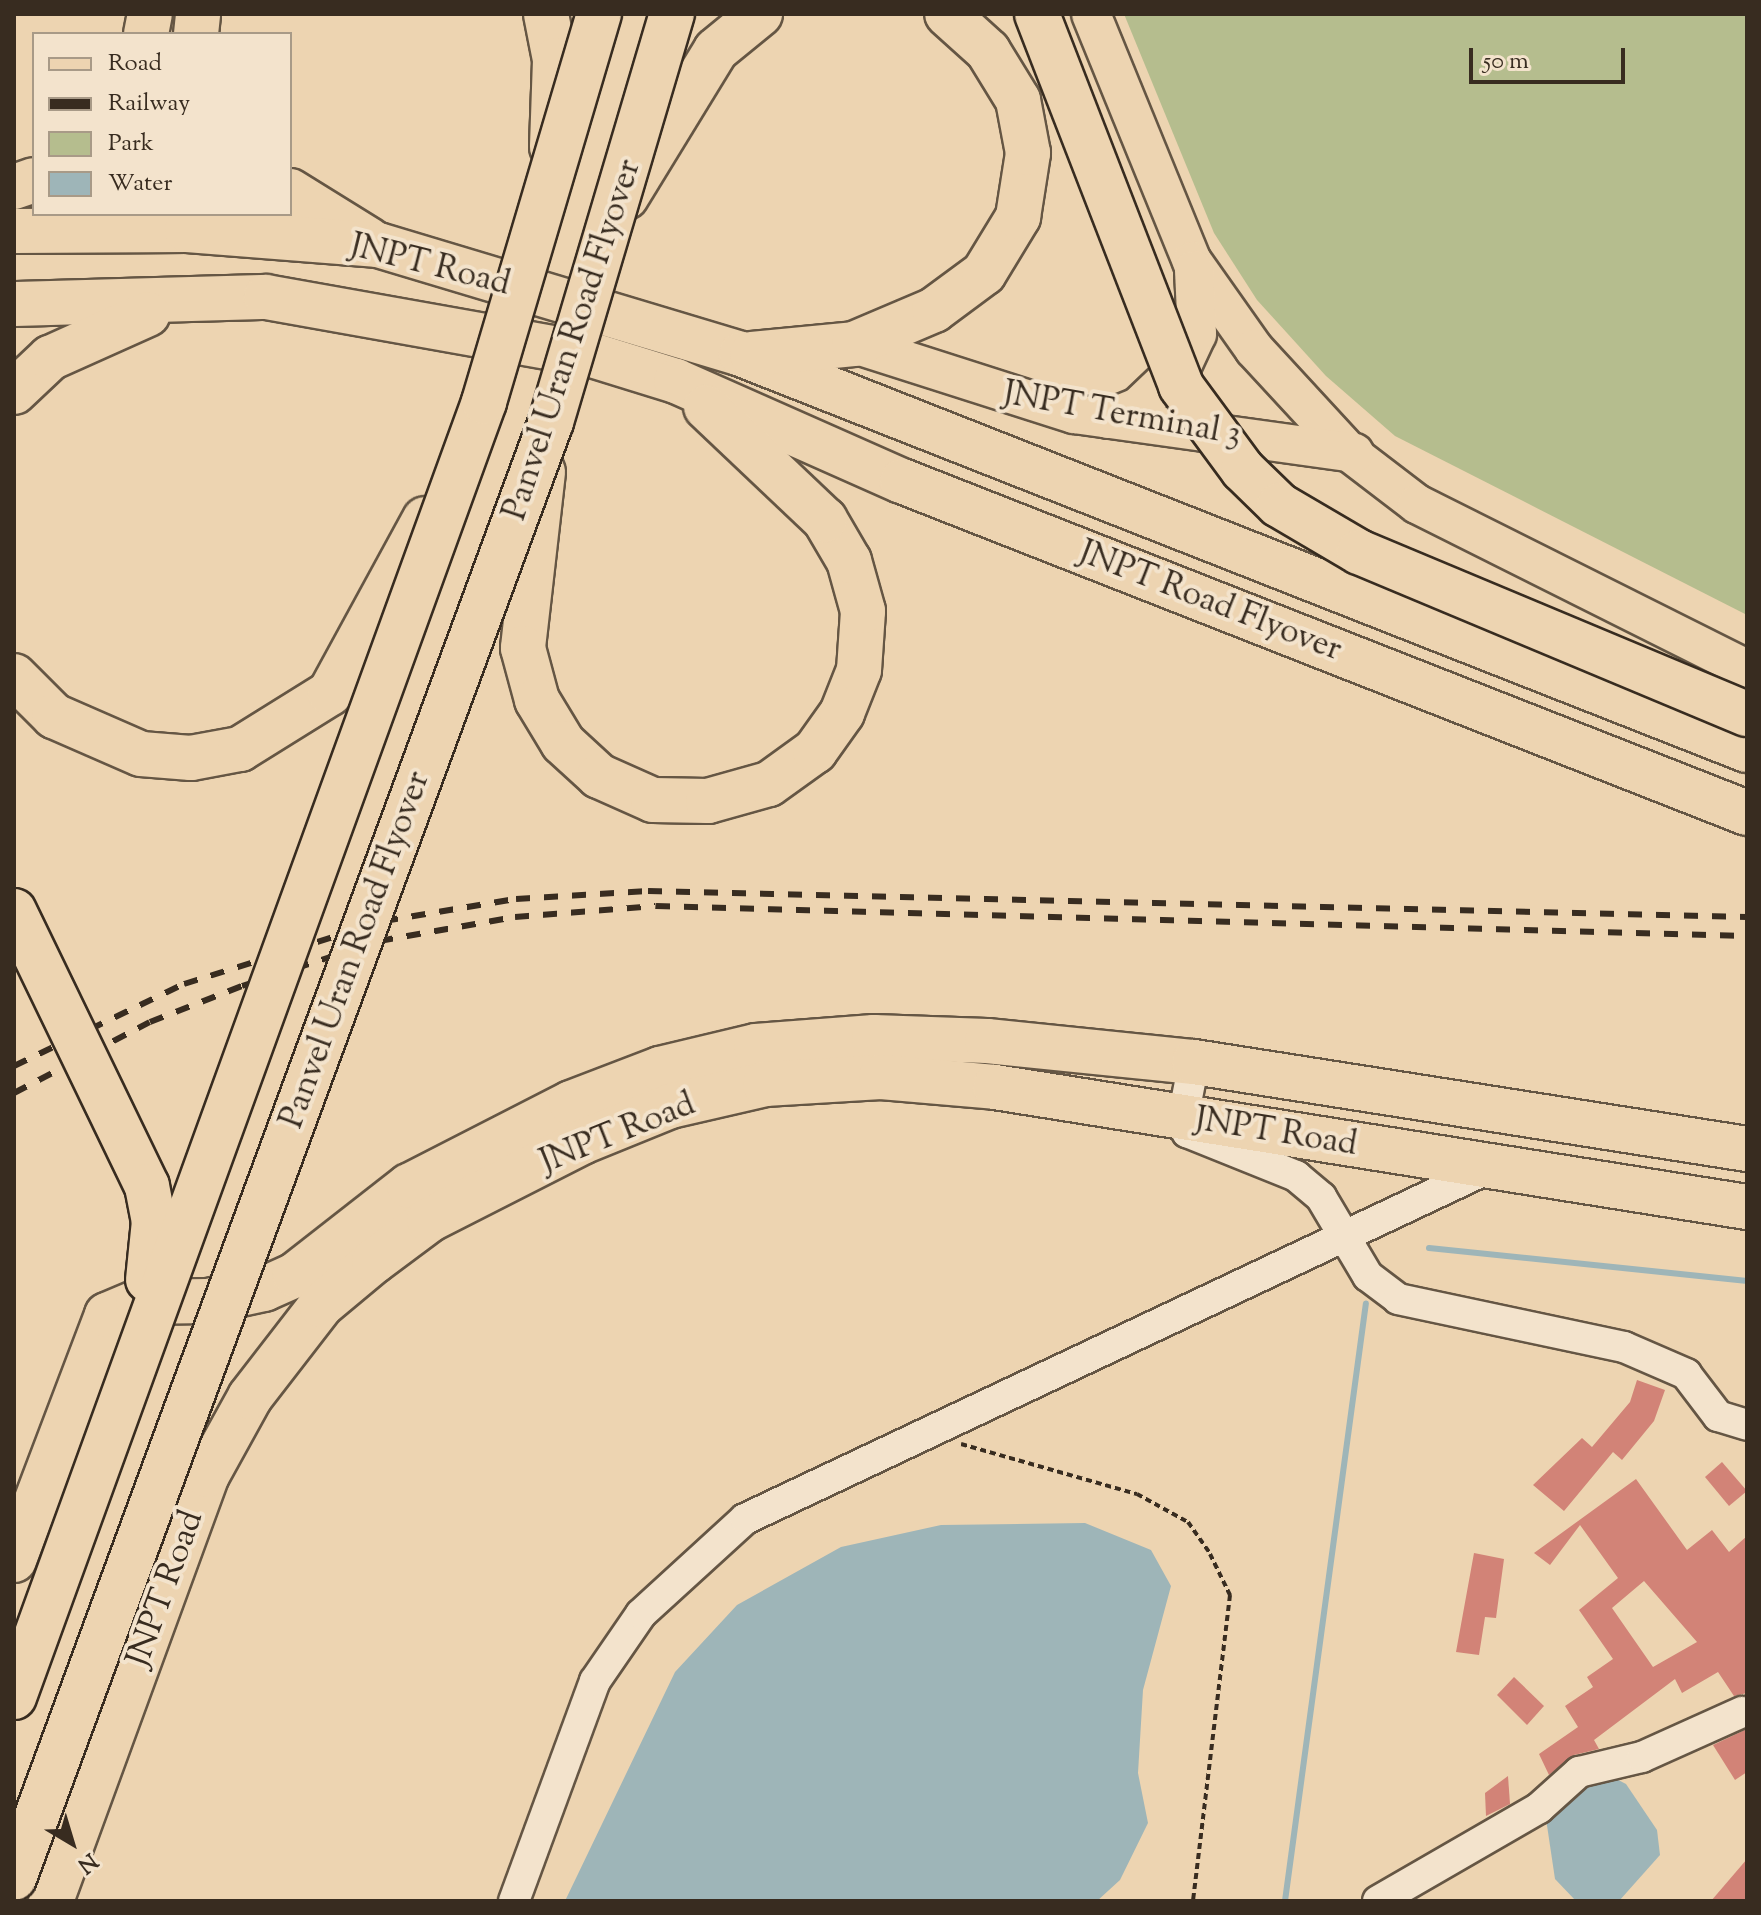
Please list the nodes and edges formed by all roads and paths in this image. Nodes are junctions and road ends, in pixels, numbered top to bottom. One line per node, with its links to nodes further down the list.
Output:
1 (546, 14): 8 (highway, bridge)
2 (599, 14): 8 (highway, Panvel Uran Road Flyover, bridge)
3 (760, 14): 10 (highway)
4 (947, 14): 16 (highway)
5 (1037, 14): 27 (highway, bridge)
6 (1091, 14): 13 (main road)
7 (672, 20): 10 (highway, Panvel Uran Road Flyover, bridge)
8 (550, 189): 20 (highway, Panvel Uran Road Flyover, bridge)
9 (292, 192): 12 (highway)
10 (618, 210): 22 (highway, Panvel Uran Road Flyover, bridge)
11 (14, 231): 12 (highway, JNPT Road)
12 (378, 245): 17 (highway, JNPT Road)
13 (1192, 261): 21 (main road); 23 (main road)
14 (183, 303): 15 (highway, JNPT Road); 18 (highway, JNPT Road); 19 (highway)
15 (14, 304)
16 (854, 344): 17 (highway); 21 (main road, JNPT Terminal 3)
17 (741, 354): 28 (highway, JNPT Road Flyover)
18 (676, 381): 22 (highway, bridge); 29 (highway, JNPT Road Flyover)
19 (14, 392)
20 (484, 402): 26 (highway, bridge); 38 (highway, Panvel Uran Road Flyover, bridge)
21 (1108, 419): 23 (main road, JNPT Terminal 3)
22 (551, 422): 44 (highway, Panvel Uran Road Flyover, bridge)
23 (1349, 452): 24 (main road, JNPT Terminal 3); 25 (main road, JNPT Terminal 3)
24 (1747, 640)
25 (1747, 669)
26 (14, 676)
27 (1747, 714)
28 (1747, 750)
29 (1747, 813)
30 (14, 911): 38 (highway, bridge)
31 (1194, 1062): 32 (street); 33 (highway, JNPT Road); 37 (highway, JNPT Road)
32 (1183, 1118): 34 (highway, JNPT Road); 36 (street); 37 (highway, JNPT Road)
33 (1747, 1149)
34 (1491, 1167): 35 (highway, JNPT Road); 36 (street)
35 (1747, 1207)
36 (1339, 1234): 39 (street); 40 (street)
37 (308, 1290): 41 (highway, JNPT Road); 45 (highway, JNPT Road)
38 (120, 1403): 42 (highway, Panvel Uran Road Flyover, bridge)
39 (1747, 1425)
40 (929, 1435): 46 (street); 47 (path)
41 (14, 1560)
42 (14, 1697)
43 (1742, 1712): 48 (street)
44 (14, 1878)
45 (51, 1901)
46 (514, 1901)
47 (1193, 1901)
48 (1378, 1901)

